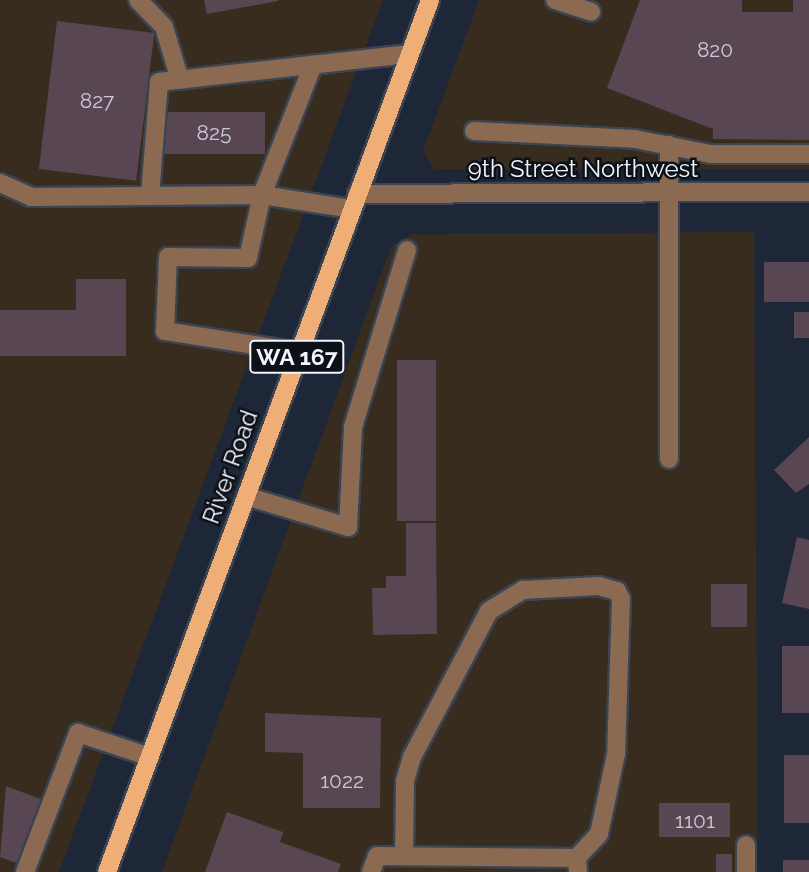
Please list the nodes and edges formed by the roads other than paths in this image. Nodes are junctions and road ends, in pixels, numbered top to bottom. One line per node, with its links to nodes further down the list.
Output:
1 (138, 0): 7 (street)
2 (430, 0): 5 (main road, River Road / WA 167)
3 (555, 0): 4 (street)
4 (591, 12)
5 (410, 54): 6 (street); 16 (main road, River Road / WA 167)
6 (313, 65): 7 (street); 14 (street)
7 (180, 80): 15 (street)
8 (474, 131): 9 (street)
9 (669, 145): 10 (street); 13 (street)
10 (809, 155)
11 (0, 183): 15 (street, 9th Street Northwest)
12 (809, 192): 13 (street, 9th Street Northwest)
13 (668, 193): 16 (street, 9th Street Northwest); 19 (street)
14 (262, 195): 15 (street, 9th Street Northwest); 16 (street, 9th Street Northwest); 18 (street)
15 (150, 196)
16 (354, 202): 18 (main road, River Road / WA 167)
17 (407, 250): 20 (street)
18 (299, 352): 20 (main road, River Road / WA 167)
19 (669, 459)
20 (246, 496): 21 (main road, River Road / WA 167)
21 (150, 757): 25 (street); 26 (main road, River Road / WA 167)
22 (746, 845): 28 (street)
23 (404, 856): 24 (street); 24 (street); 27 (street)
24 (578, 865)
25 (25, 872)
26 (107, 872)
27 (371, 872)
28 (746, 872)

